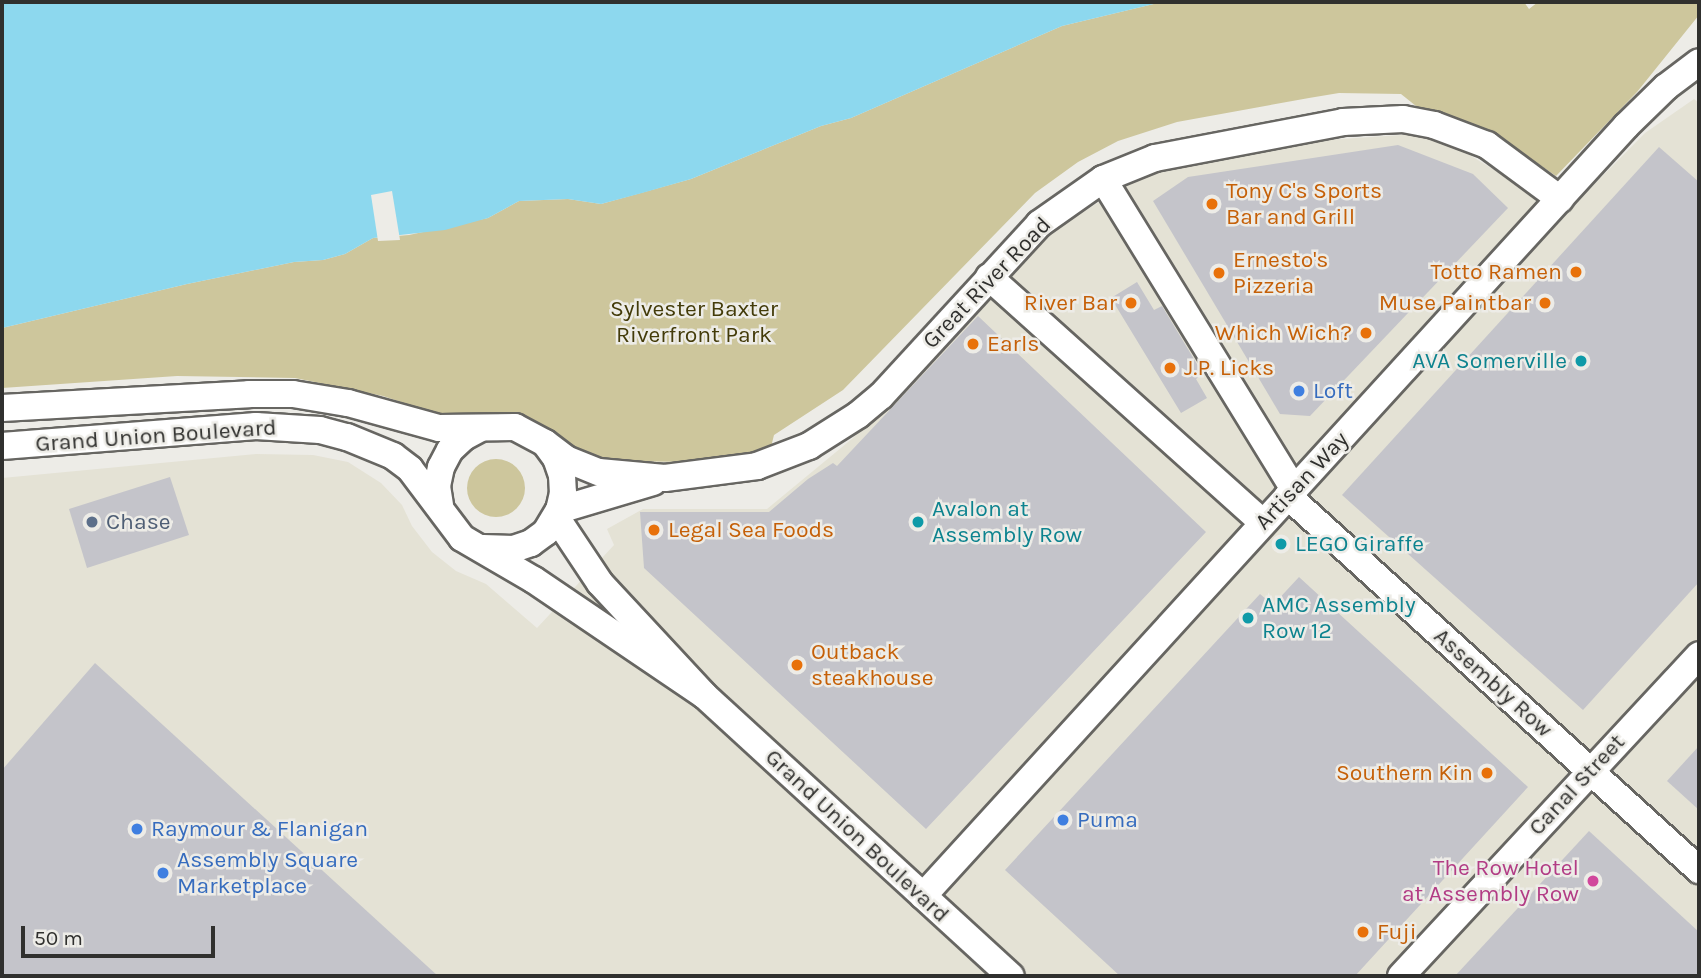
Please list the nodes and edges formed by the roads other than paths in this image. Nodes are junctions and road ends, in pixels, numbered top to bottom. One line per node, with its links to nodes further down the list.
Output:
1 (1695, 70): 3 (street, Artisan Way)
2 (1103, 179): 3 (street, Great River Road); 4 (street, Great River Road); 10 (street, Assembly Row)
3 (1560, 199): 10 (street, Artisan Way)
4 (989, 277): 9 (street, Great River Road); 13 (street)
5 (2, 408): 6 (street, Grand Union Boulevard)
6 (481, 428): 7 (street, Grand Union Boulevard); 11 (street)
7 (545, 443): 9 (street, Great River Road); 12 (street)
8 (2, 446): 11 (street, Grand Union Boulevard)
9 (665, 478): 12 (street, Great River Road)
10 (1291, 493): 13 (street, Artisan Way); 17 (street, Assembly Row)
11 (439, 505): 14 (street)
12 (558, 514): 14 (street); 16 (street, Grand Union Boulevard)
13 (1263, 523): 19 (street, Artisan Way)
14 (479, 548): 16 (street, Grand Union Boulevard)
15 (1699, 651): 17 (street, Canal Street)
16 (704, 695): 19 (street, Grand Union Boulevard)
17 (1590, 771): 18 (street, Assembly Row); 21 (street, Canal Street)
18 (1699, 870)
19 (923, 896): 20 (street, Grand Union Boulevard)
20 (1011, 976)
21 (1401, 976)

